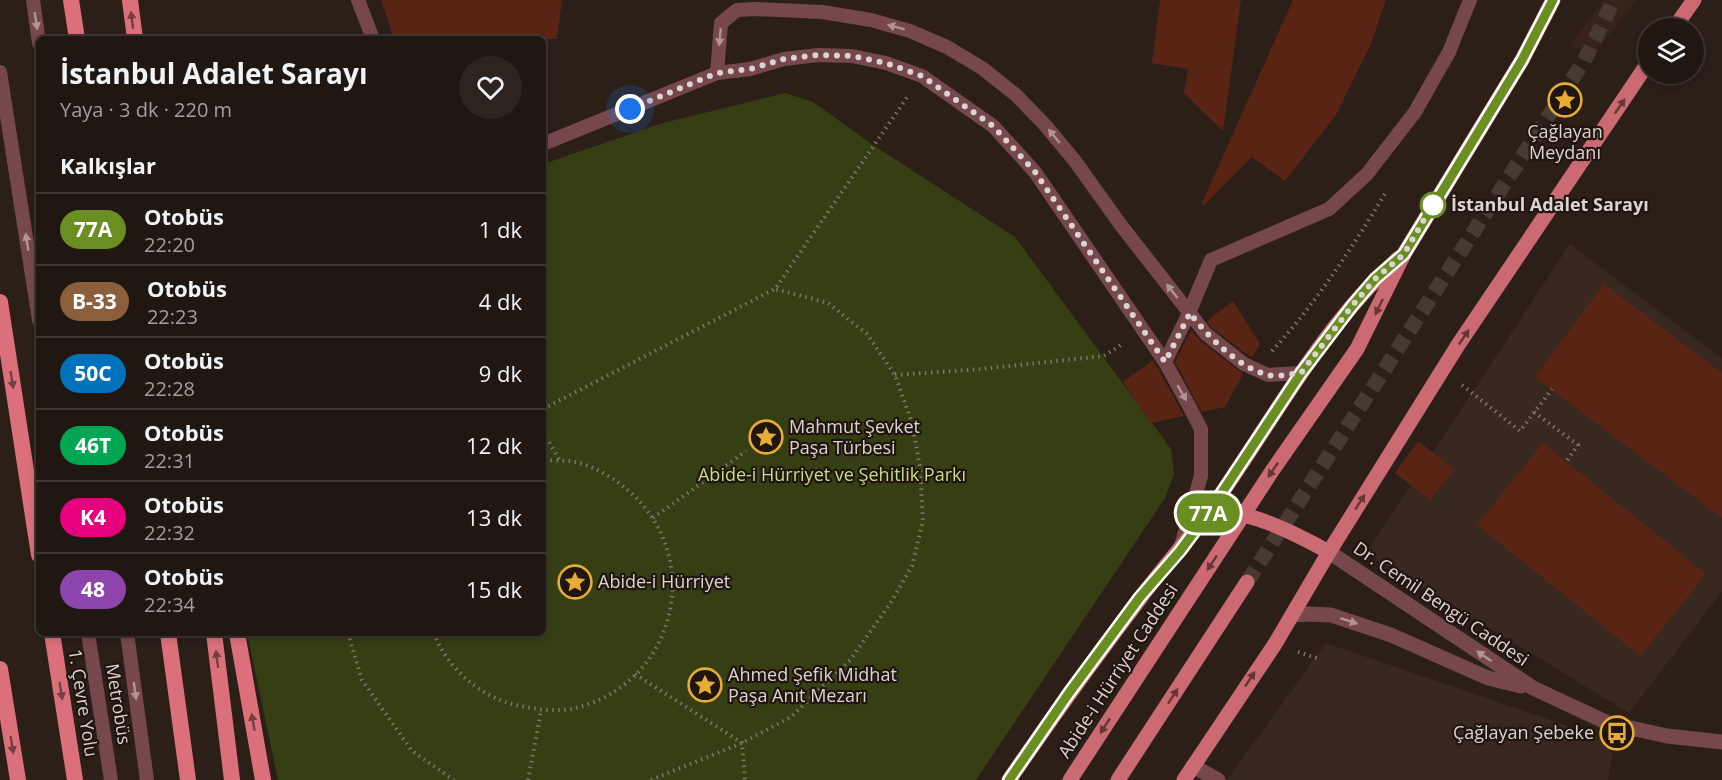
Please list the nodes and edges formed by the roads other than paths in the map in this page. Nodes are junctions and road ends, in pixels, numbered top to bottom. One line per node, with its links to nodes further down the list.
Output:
1 (33, 0): 9 (lane, one-way to 9)
2 (71, 0): 10 (highway)
3 (130, 0): 11 (highway, one-way to 3)
4 (358, 0): 12 (lane)
5 (1470, 0): 20 (lane)
6 (1553, 0): 17 (main road, Abide-i Hürriyet Caddesi)
7 (1695, 0): 8 (main road)
8 (1682, 18)
9 (38, 36)
10 (77, 36)
11 (135, 36)
12 (372, 36)
13 (0, 72): 18 (lane, one-way to 13)
14 (717, 73): 16 (lane); 20 (lane, one-way to 14); 21 (lane)
15 (1638, 78): 27 (main road, one-way to 15)
16 (546, 143)
17 (1404, 254): 22 (main road); 24 (main road, Abide-i Hürriyet Caddesi, one-way to 24)
18 (36, 301)
19 (0, 302): 25 (highway, one-way to 25)
20 (1190, 313): 21 (lane); 22 (lane)
21 (1165, 362): 26 (lane, one-way to 26)
22 (1301, 373): 23 (main road)
23 (1211, 509): 24 (main road); 26 (main road)
24 (1244, 514): 27 (main road); 48 (main road, Abide-i Hürriyet Caddesi, one-way to 48)
25 (36, 536)
26 (1180, 551): 47 (main road)
27 (1329, 552): 29 (main road); 37 (street, Dr. Cemil Bengü Caddesi, one-way to 27)
28 (1247, 582): 49 (main road, one-way to 28)
29 (1292, 615): 37 (street, Dr. Cemil Bengü Caddesi, one-way to 37); 39 (main road, one-way to 29)
30 (52, 636): 41 (highway, 1. Çevre Yolu, one-way to 41)
31 (88, 636): 42 (lane, Metrobüs)
32 (127, 636): 43 (lane, Metrobüs, one-way to 43)
33 (168, 636): 44 (highway)
34 (214, 636): 45 (highway, one-way to 34)
35 (238, 636): 46 (highway, one-way to 35)
36 (0, 669): 40 (highway, one-way to 40)
37 (1533, 688): 38 (street, Dr. Cemil Bengü Caddesi)
38 (1722, 742)
39 (1192, 766): 50 (main road); 51 (street)
40 (18, 780)
41 (75, 780)
42 (111, 780)
43 (147, 780)
44 (188, 780)
45 (232, 780)
46 (263, 780)
47 (1009, 780)
48 (1071, 780)
49 (1118, 780)
50 (1184, 780)
51 (1218, 780)

